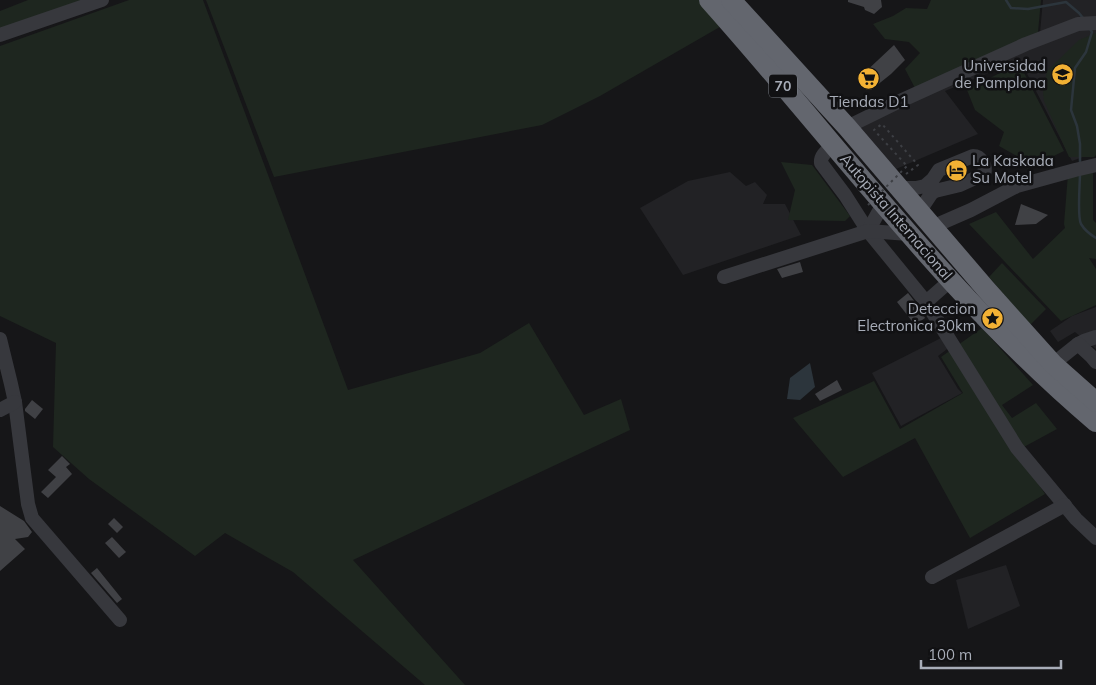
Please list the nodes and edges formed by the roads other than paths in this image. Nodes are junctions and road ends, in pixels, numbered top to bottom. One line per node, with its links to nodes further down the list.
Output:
1 (102, 0): 5 (street)
2 (709, 0): 7 (highway, Autopista Internacional / 70)
3 (732, 0): 6 (highway, Autopista Internacional / 70)
4 (1096, 23): 6 (street)
5 (0, 35)
6 (847, 128): 9 (highway, Autopista Internacional / 70)
7 (833, 145): 10 (highway, Autopista Internacional / 70); 13 (street)
8 (1096, 165): 12 (street)
9 (896, 185): 11 (highway, Autopista Internacional / 70); 11 (street)
10 (875, 204): 13 (street); 14 (highway, Autopista Internacional / 70)
11 (919, 212): 12 (highway, Autopista Internacional / 70)
12 (932, 227): 22 (highway, Autopista Internacional / 70)
13 (865, 232): 14 (street); 15 (street); 17 (street)
14 (909, 234): 16 (highway, Autopista Internacional / 70)
15 (724, 277)
16 (950, 280): 17 (street); 26 (highway, Autopista Internacional / 70)
17 (926, 302): 27 (street)
18 (1096, 337): 20 (street)
19 (0, 339): 23 (street)
20 (1078, 344): 21 (street); 22 (street)
21 (1096, 362)
22 (1053, 364): 24 (highway, Autopista Internacional / 70)
23 (15, 402): 25 (street); 30 (street)
24 (1096, 402)
25 (0, 410)
26 (1096, 422)
27 (1065, 505): 28 (street); 29 (street)
28 (1096, 538)
29 (932, 577)
30 (120, 620)

